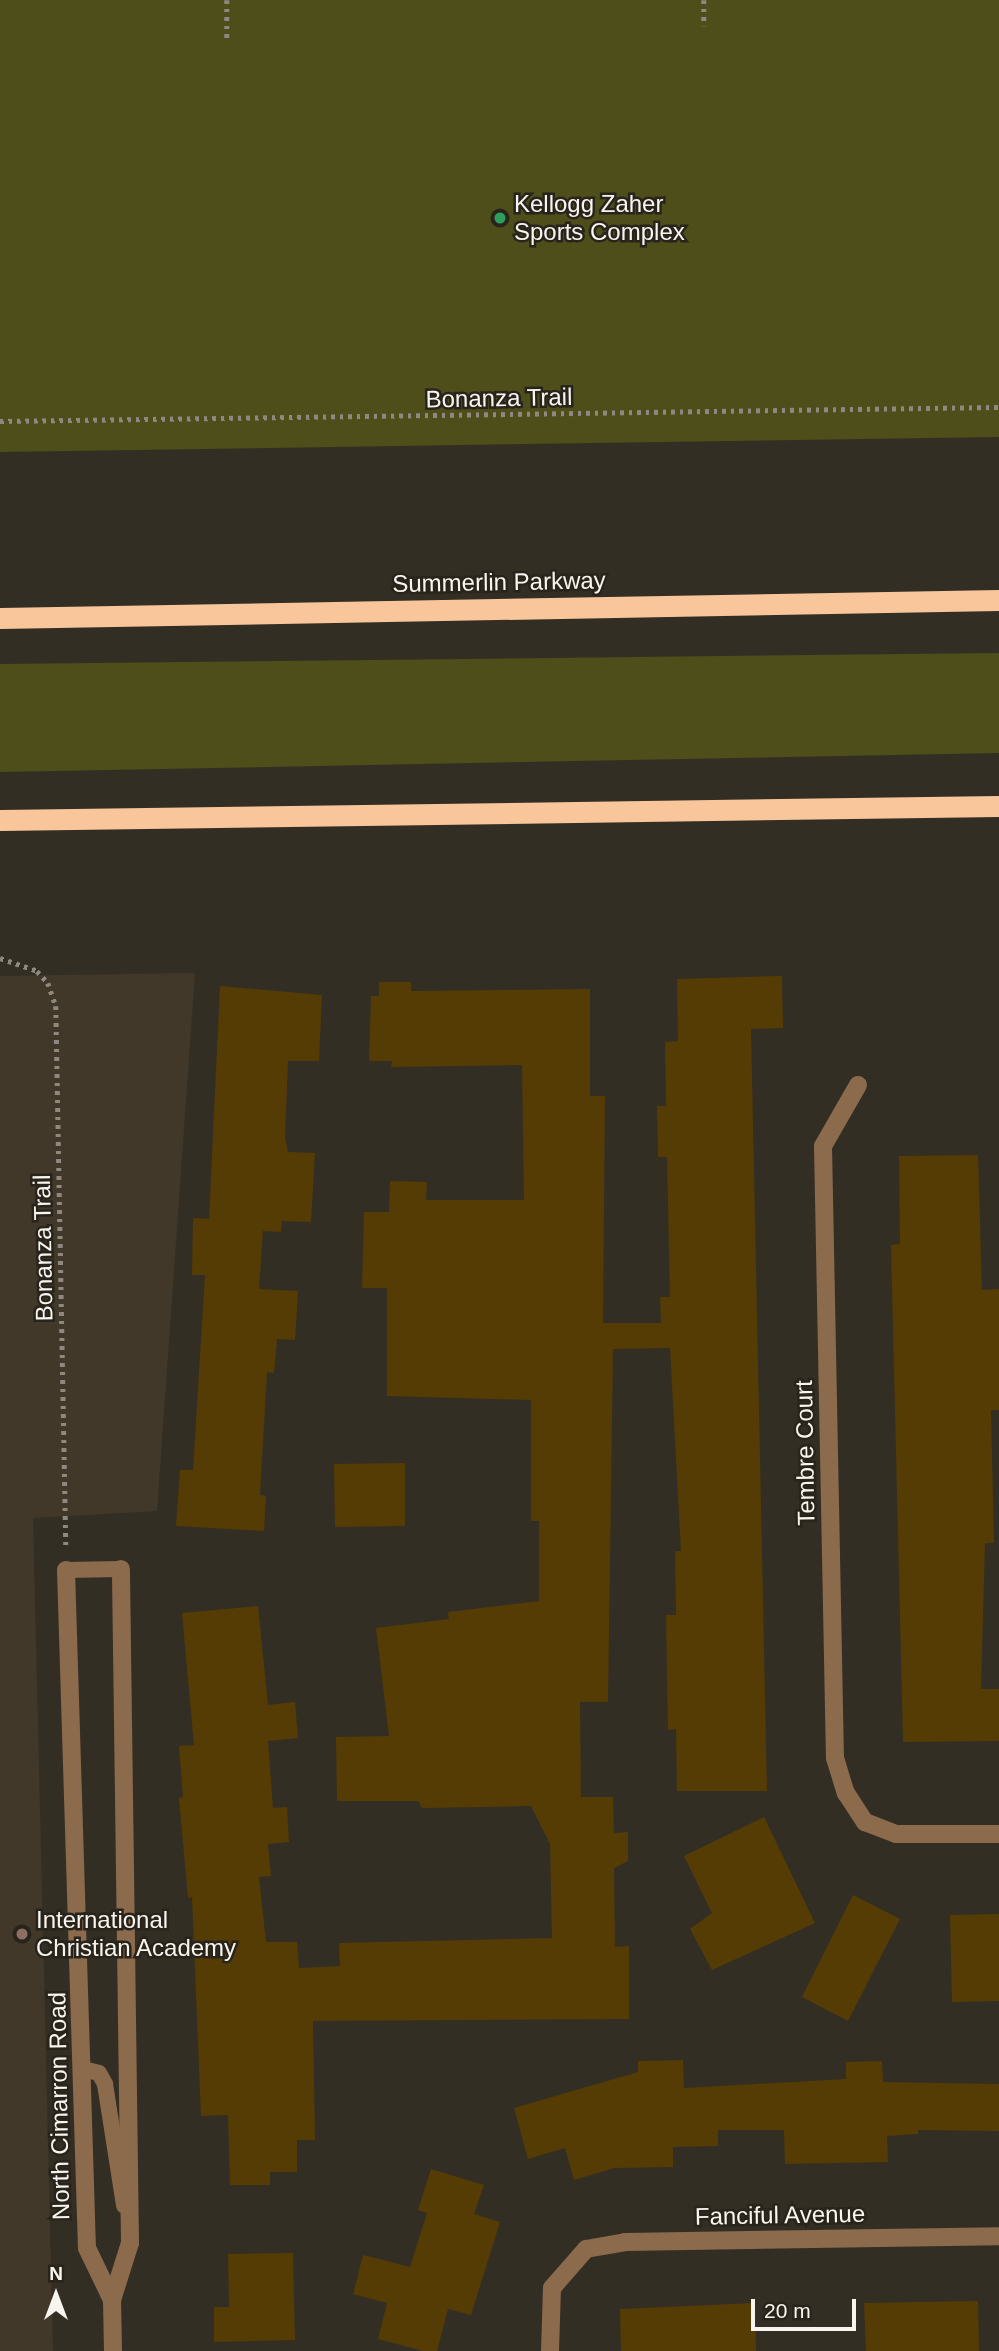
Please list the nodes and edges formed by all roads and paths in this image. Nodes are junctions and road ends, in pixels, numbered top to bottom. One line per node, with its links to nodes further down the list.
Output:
1 (227, 0): 4 (path)
2 (704, 0): 3 (path)
3 (704, 26)
4 (227, 40)
5 (999, 407): 6 (path, Bonanza Trail)
6 (0, 421)
7 (999, 600): 8 (highway, Summerlin Parkway)
8 (0, 618)
9 (999, 806): 10 (highway)
10 (0, 820)
11 (0, 958): 14 (path, Bonanza Trail)
12 (858, 1085): 15 (street, Tembre Court)
13 (121, 1569): 14 (lane); 18 (street, North Cimarron Road)
14 (66, 1570): 16 (street, North Cimarron Road)
15 (999, 1834)
16 (83, 2069): 18 (lane); 19 (street, North Cimarron Road)
17 (999, 2235): 21 (street, Fanciful Avenue)
18 (130, 2243): 19 (street, North Cimarron Road)
19 (112, 2300): 20 (street, North Cimarron Road)
20 (113, 2351)
21 (550, 2351)

